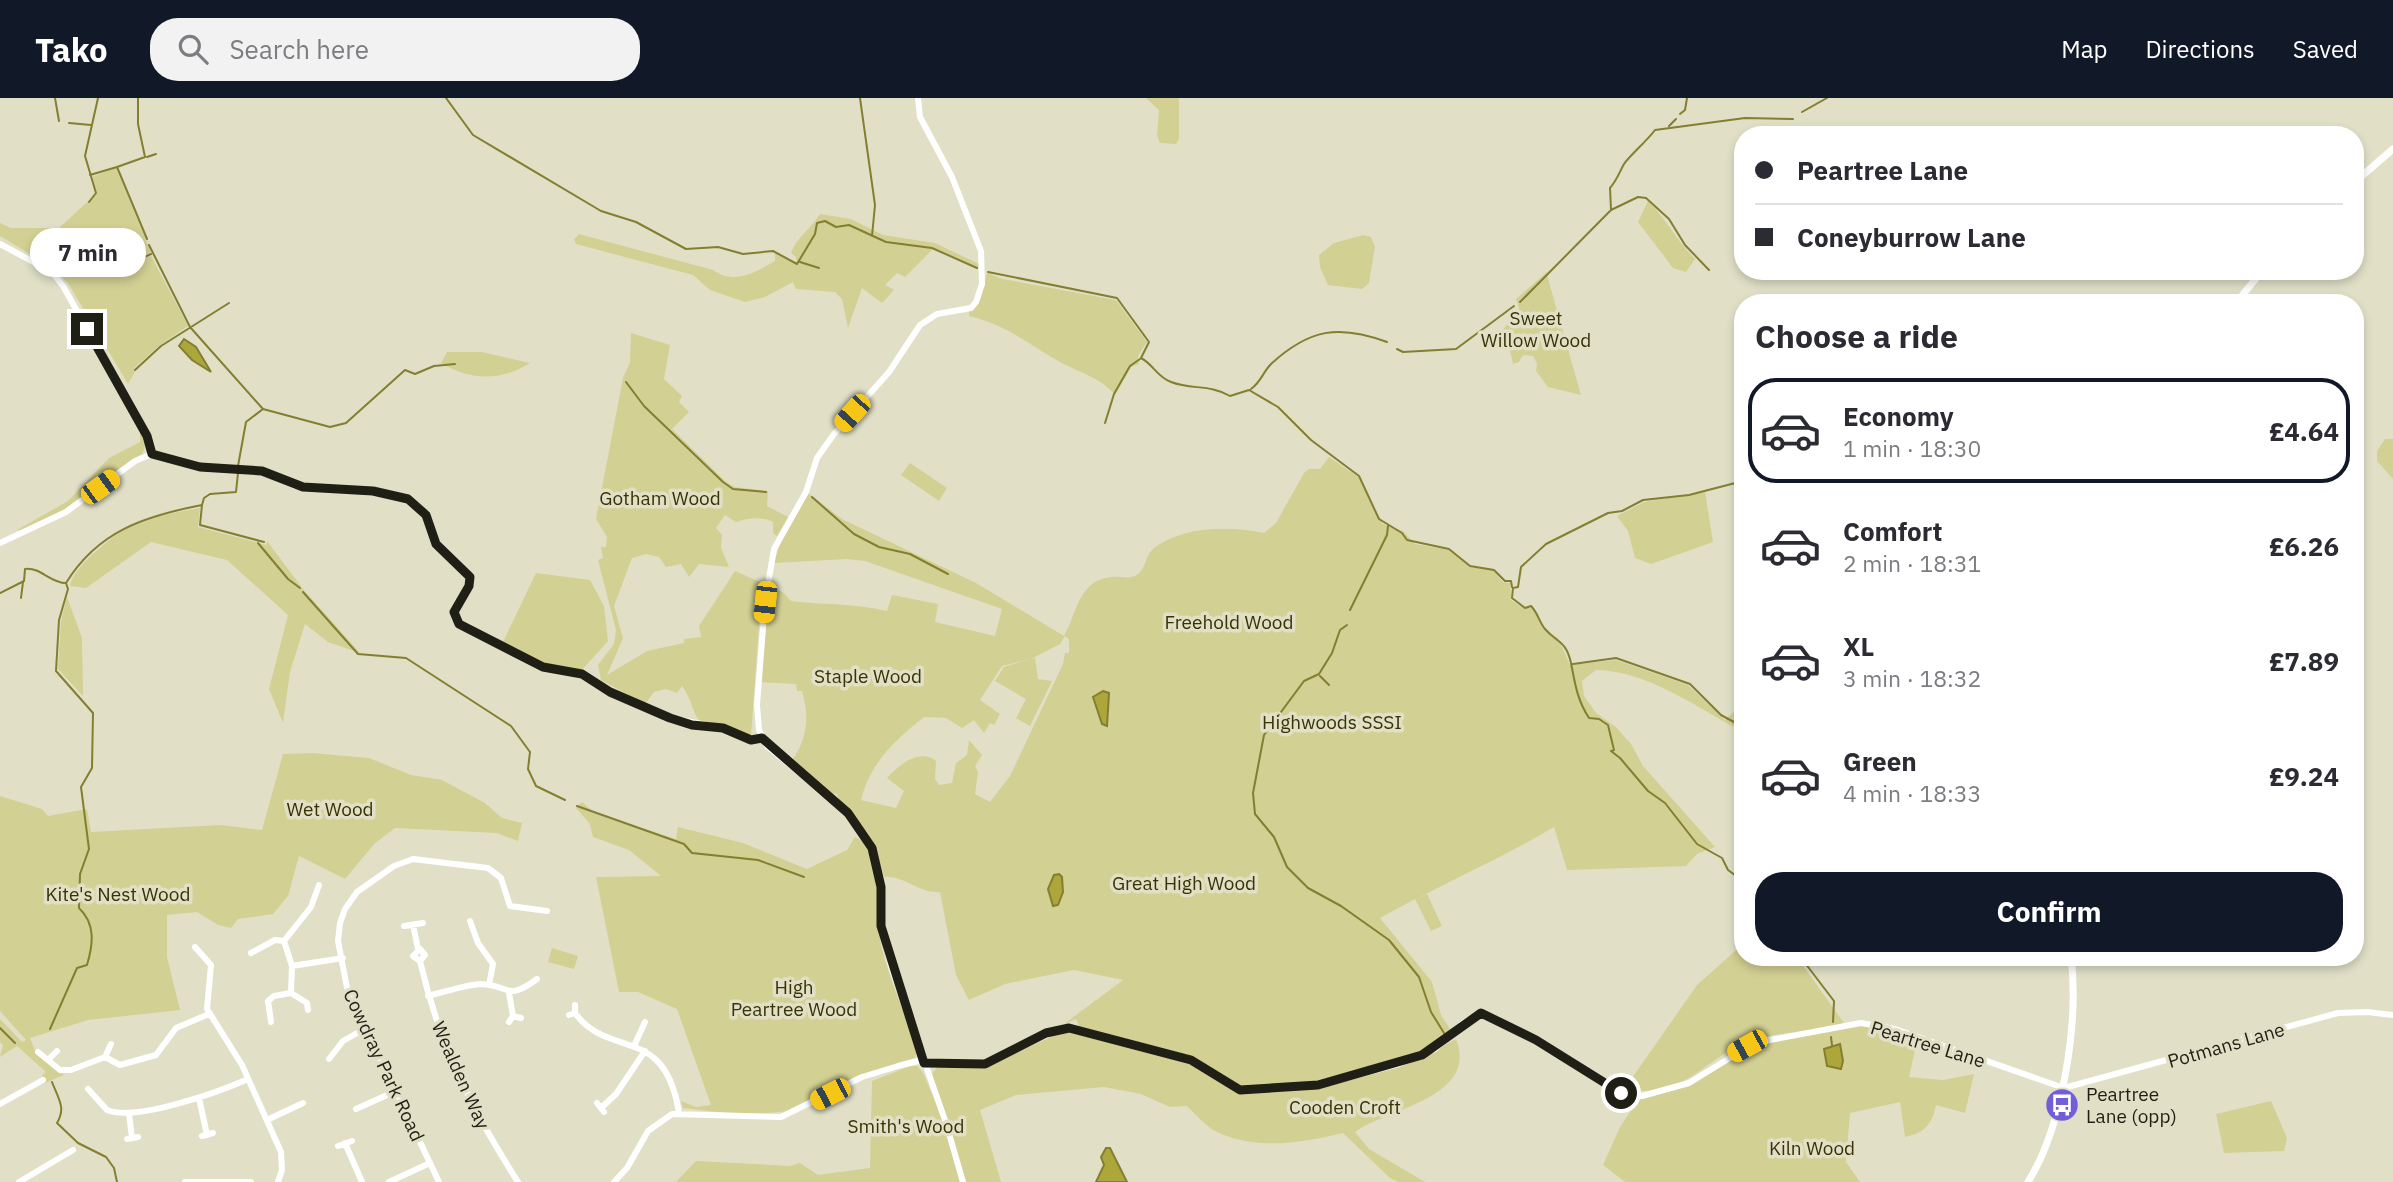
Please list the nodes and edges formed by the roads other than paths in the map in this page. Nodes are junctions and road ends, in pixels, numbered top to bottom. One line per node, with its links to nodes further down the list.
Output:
1 (918, 98): 9 (street)
2 (2393, 149): 3 (main road)
3 (2364, 174)
4 (0, 244): 7 (street)
5 (2255, 280): 6 (main road)
6 (2243, 294)
7 (152, 454): 8 (street); 9 (street)
8 (0, 543)
9 (762, 738): 49 (street)
10 (458, 863): 11 (street); 14 (street, Cowdray Park Road); 24 (street, Cowdray Park Road)
11 (457, 872)
12 (319, 885): 20 (street)
13 (547, 911): 14 (street, Cowdray Park Road)
14 (538, 912): 15 (street)
15 (536, 920)
16 (423, 923): 17 (street)
17 (413, 925): 18 (street); 32 (street, Wealden Way)
18 (404, 926)
19 (463, 930): 29 (street)
20 (284, 941): 22 (street); 26 (street)
21 (195, 947): 25 (street)
22 (251, 953)
23 (215, 954): 25 (street)
24 (343, 958): 26 (street); 40 (street, Cowdray Park Road)
25 (208, 960): 35 (street)
26 (292, 966): 30 (street)
27 (2072, 966): 52 (main road)
28 (526, 977): 31 (street)
29 (489, 985): 31 (street); 32 (street)
30 (291, 993): 33 (street); 38 (street)
31 (509, 993): 37 (street)
32 (428, 996): 76 (street, Wealden Way)
33 (315, 1002)
34 (573, 1011): 42 (street)
35 (209, 1014): 47 (street); 50 (street)
36 (2393, 1015): 52 (street, Potmans Lane)
37 (514, 1019)
38 (271, 1022)
39 (645, 1022): 42 (street)
40 (366, 1028): 46 (street); 54 (street, Cowdray Park Road)
41 (111, 1044): 47 (street)
42 (634, 1046): 44 (street)
43 (57, 1051): 48 (street)
44 (645, 1051): 59 (street); 60 (street)
45 (38, 1052): 48 (street)
46 (333, 1056)
47 (104, 1057): 48 (street)
48 (48, 1060)
49 (924, 1063): 52 (street, Peartree Lane); 60 (street, Peartree Lane); 78 (street)
50 (248, 1079): 55 (street); 62 (street)
51 (43, 1080): 57 (street)
52 (2061, 1086): 79 (main road)
53 (88, 1089): 61 (street)
54 (396, 1091): 58 (street); 67 (street, Cowdray Park Road)
55 (199, 1098): 61 (street); 63 (street)
56 (298, 1103): 62 (street)
57 (0, 1104)
58 (360, 1105)
59 (600, 1108)
60 (678, 1113): 77 (street)
61 (130, 1114): 64 (street)
62 (267, 1120): 72 (street)
63 (208, 1135)
64 (132, 1138)
65 (345, 1143): 73 (street)
66 (73, 1150): 69 (street)
67 (430, 1163): 74 (street); 75 (street, Cowdray Park Road)
68 (216, 1179): 70 (street); 71 (street)
69 (19, 1182)
70 (185, 1182)
71 (251, 1182)
72 (278, 1182)
73 (362, 1182)
74 (389, 1182)
75 (439, 1182)
76 (518, 1182)
77 (614, 1182)
78 (963, 1182)
79 (2028, 1182)

